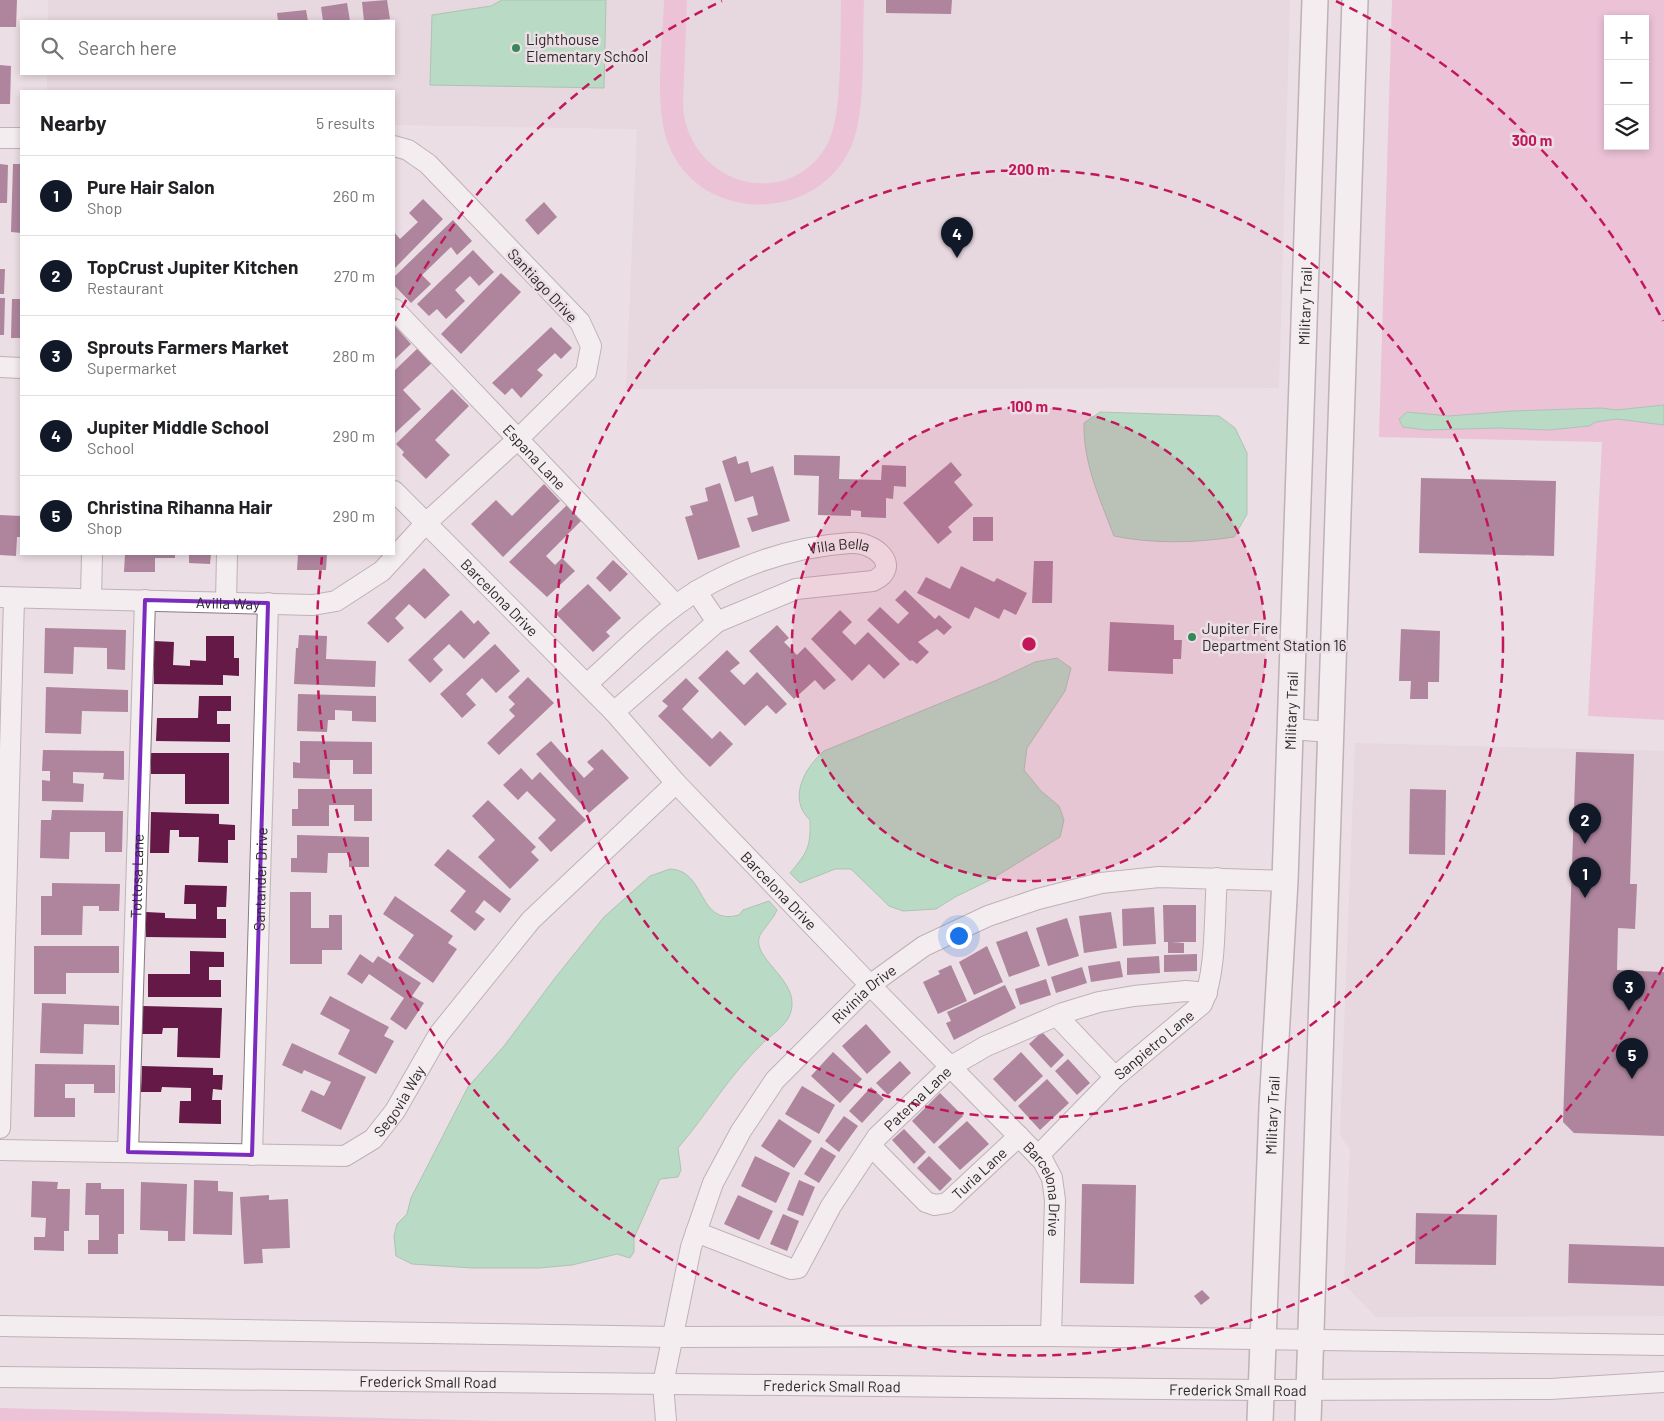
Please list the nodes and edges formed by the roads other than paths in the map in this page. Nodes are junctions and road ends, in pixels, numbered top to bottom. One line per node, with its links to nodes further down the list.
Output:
1 (1315, 0): 24 (main road, Military Trail)
2 (1355, 0): 25 (main road)
3 (0, 138): 4 (street)
4 (20, 138)
5 (395, 146): 9 (street, Santiago Drive)
6 (395, 310): 9 (street, Espana Lane)
7 (0, 367): 8 (street)
8 (20, 368)
9 (519, 438): 11 (street, Santiago Drive); 20 (street, Espana Lane)
10 (395, 492): 11 (street, Barcelona Drive)
11 (425, 524): 19 (street, Avilla Way); 22 (street, Barcelona Drive)
12 (92, 555): 16 (street)
13 (227, 555): 18 (street)
14 (696, 591): 20 (street, Villa Bella); 21 (street); 21 (street, Villa Bella)
15 (7, 598): 16 (street, Avilla Way); 34 (street)
16 (91, 599): 17 (street, Avilla Way)
17 (145, 600): 18 (street, Avilla Way); 38 (street, Tottosa Lane)
18 (226, 602): 19 (street, Avilla Way)
19 (268, 603): 39 (street, Santander Drive)
20 (676, 604): 22 (street, Villa Bella)
21 (717, 622): 23 (street, Villa Bella)
22 (587, 684): 23 (street, Barcelona Drive)
23 (614, 712): 26 (street, Barcelona Drive)
24 (1291, 729): 25 (street); 28 (main road, Military Trail)
25 (1330, 732): 46 (main road)
26 (676, 783): 29 (street, Barcelona Drive); 39 (street, Segovia Way)
27 (1217, 878): 28 (street, Rivinia Drive); 29 (street, Rivinia Drive); 30 (street)
28 (1285, 882): 45 (main road, Military Trail)
29 (870, 985): 32 (street, Barcelona Drive); 41 (street, Rivinia Drive)
30 (1207, 993): 31 (street, Paterna Lane); 33 (street, Sanpietro Lane)
31 (1057, 1016): 32 (street, Paterna Lane); 33 (street)
32 (950, 1067): 35 (street, Barcelona Drive); 36 (street, Paterna Lane)
33 (1115, 1076): 40 (street, Sanpietro Lane)
34 (0, 1128)
35 (1019, 1136): 36 (street, Turia Lane); 40 (street, Barcelona Drive)
36 (871, 1146): 41 (street, Paterna Lane)
37 (0, 1150): 38 (street, Segovia Way)
38 (128, 1152): 39 (street, Segovia Way)
39 (252, 1155)
40 (1038, 1156): 43 (street, Barcelona Drive)
41 (696, 1232): 44 (street, Rivinia Drive)
42 (0, 1326): 44 (street)
43 (1051, 1336): 44 (street); 45 (street)
44 (673, 1337): 50 (street, Rivinia Drive)
45 (1262, 1341): 46 (street); 52 (main road, Military Trail)
46 (1310, 1341): 47 (street); 51 (main road)
47 (1664, 1345)
48 (0, 1377): 50 (street, Frederick Small Road)
49 (1664, 1382): 51 (street, Frederick Small Road)
50 (663, 1384): 52 (street, Frederick Small Road); 53 (street, Rivinia Drive)
51 (1309, 1389): 52 (street, Frederick Small Road); 55 (main road)
52 (1261, 1390): 54 (main road, Military Trail)
53 (666, 1421)
54 (1260, 1421)
55 (1308, 1421)

